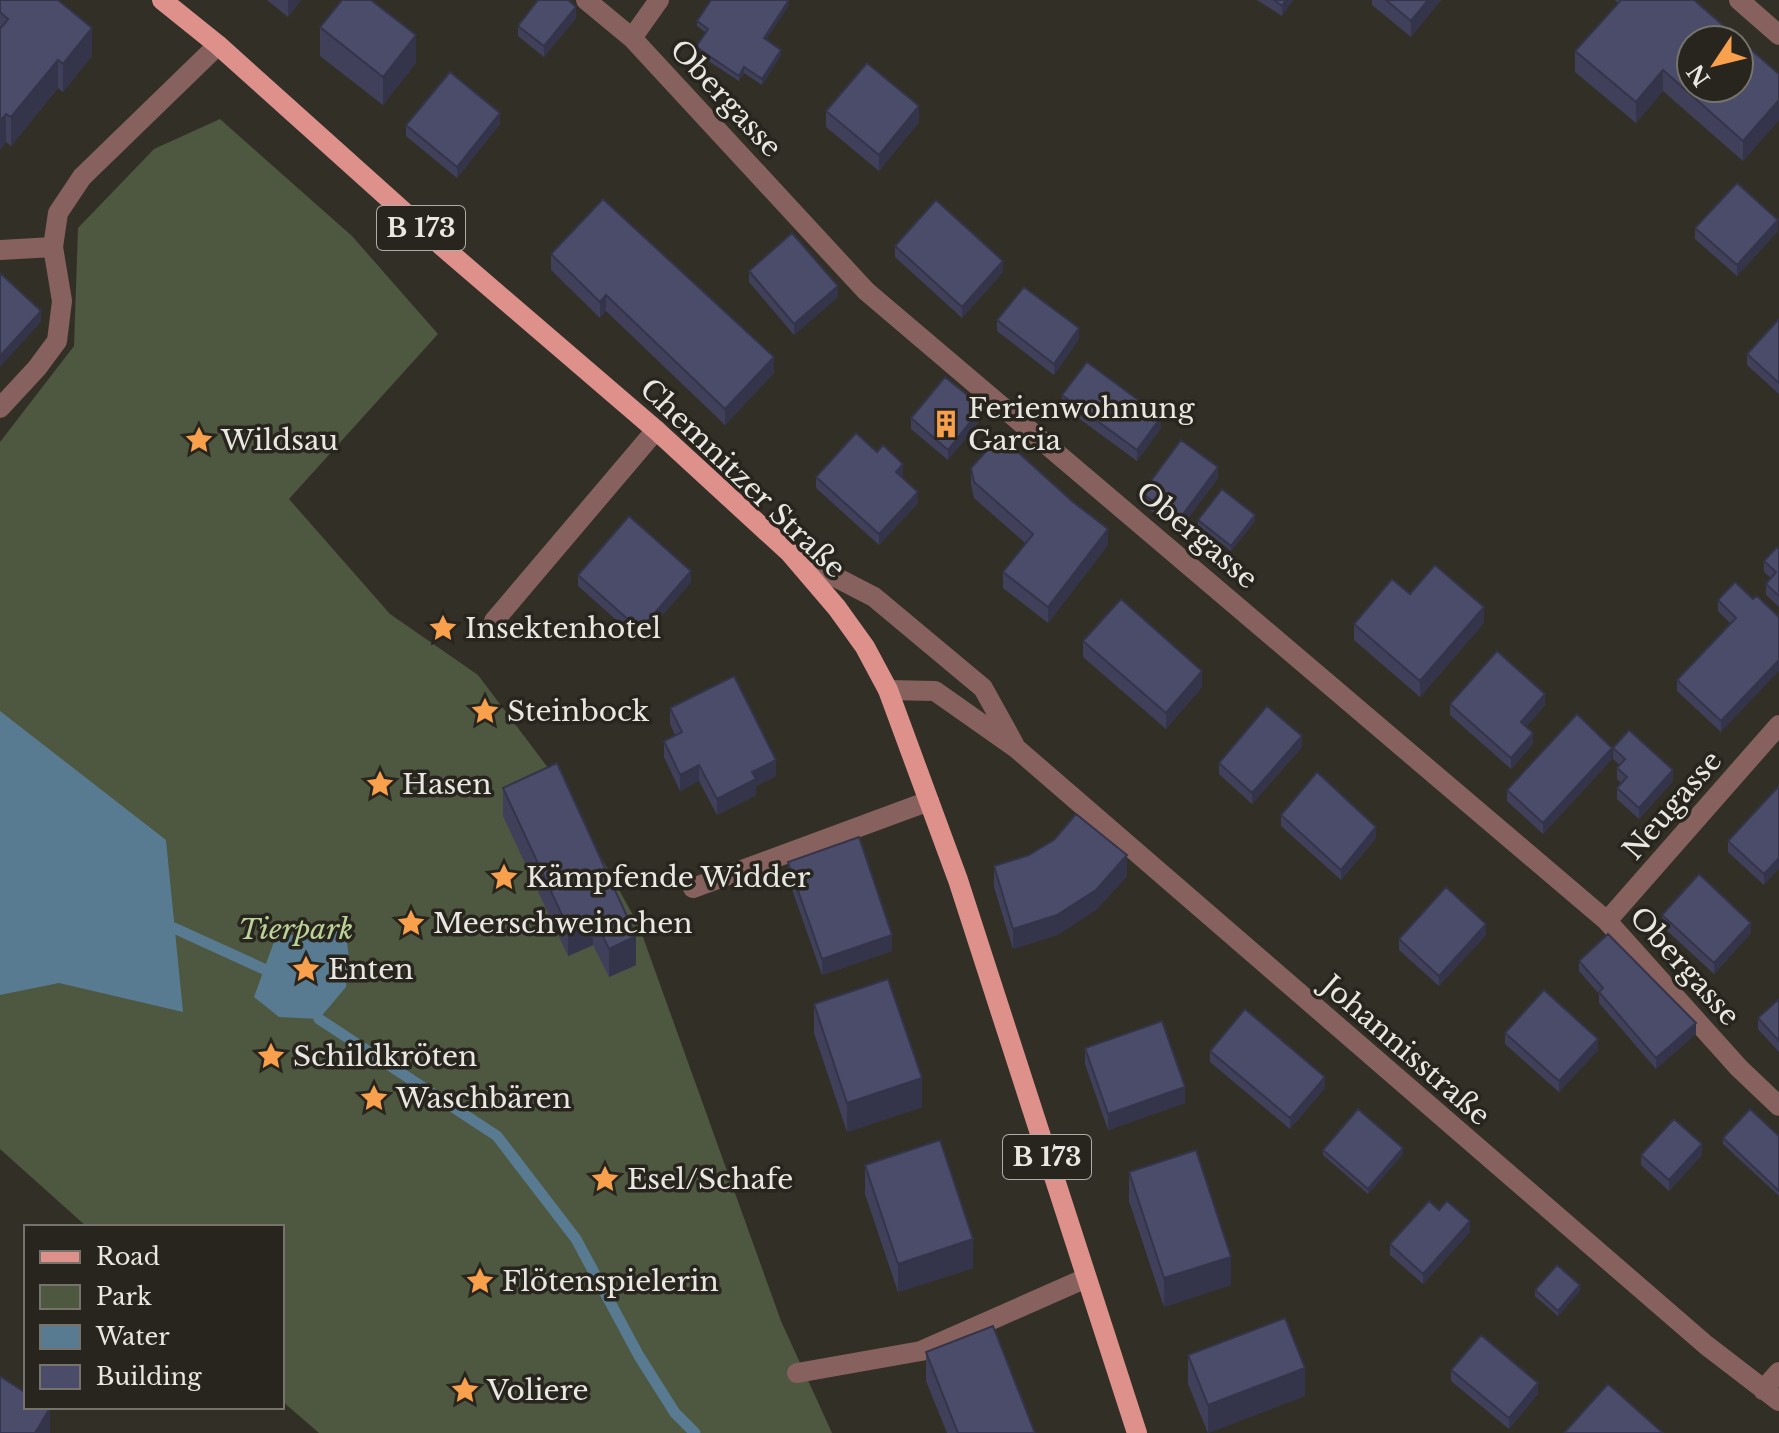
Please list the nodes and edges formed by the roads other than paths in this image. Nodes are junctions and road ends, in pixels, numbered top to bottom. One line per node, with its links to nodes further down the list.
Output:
1 (162, 0): 7 (main road, Chemnitzer Straße / B 173)
2 (586, 0): 6 (street, Obergasse)
3 (659, 0): 6 (street)
4 (1739, 0): 5 (street)
5 (1779, 35)
6 (632, 38): 19 (street, Obergasse)
7 (218, 45): 8 (street); 11 (main road, Chemnitzer Straße / B 173)
8 (53, 247): 9 (street); 10 (street)
9 (0, 250)
10 (0, 408)
11 (656, 430): 12 (main road, Chemnitzer Straße / B 173); 13 (street)
12 (790, 553): 14 (main road, Chemnitzer Straße / B 173); 16 (street, Johannisstraße)
13 (494, 621)
14 (888, 690): 16 (street, Johannisstraße); 17 (main road, Chemnitzer Straße / B 173)
15 (1779, 725): 19 (street, Neugasse)
16 (1016, 748): 24 (street, Johannisstraße)
17 (929, 801): 18 (street); 21 (main road, Chemnitzer Straße / B 173)
18 (693, 888)
19 (1607, 921): 20 (street, Obergasse)
20 (1779, 1106)
21 (1086, 1278): 23 (street); 25 (main road, Chemnitzer Straße / B 173)
22 (1779, 1372): 24 (street, Johannisstraße)
23 (797, 1373)
24 (1771, 1396)
25 (1137, 1433)

